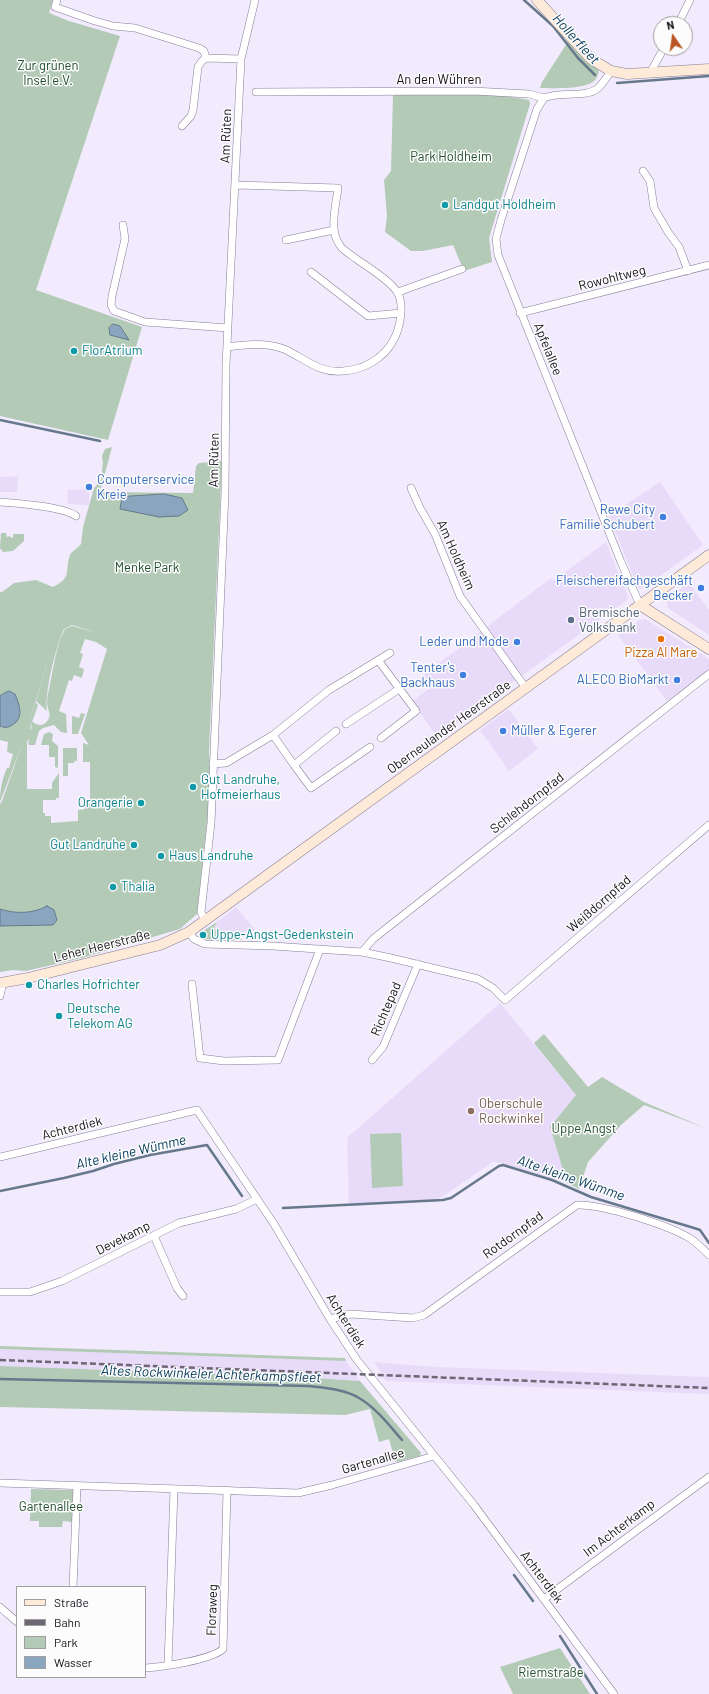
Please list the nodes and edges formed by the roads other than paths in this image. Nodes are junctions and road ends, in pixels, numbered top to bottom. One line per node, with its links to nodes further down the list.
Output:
1 (57, 0): 7 (street)
2 (255, 0): 8 (street, Am Rüten)
3 (537, 0): 10 (main road)
4 (690, 0): 5 (street)
5 (682, 16)
6 (660, 56): 11 (street)
7 (206, 58): 8 (street); 14 (street)
8 (241, 59): 16 (street, Am Rüten)
9 (709, 69): 11 (main road)
10 (611, 71): 11 (main road); 13 (street, An den Wühren)
11 (650, 73)
12 (256, 92): 13 (street, An den Wühren)
13 (544, 98): 26 (street, Apfelallee)
14 (182, 126)
15 (643, 171): 22 (street)
16 (236, 185): 18 (street); 27 (street, Am Rüten)
17 (123, 225): 27 (street)
18 (334, 230): 19 (street); 24 (street)
19 (286, 240)
20 (709, 265): 22 (street, Rowohltweg)
21 (462, 268): 24 (street)
22 (688, 271): 26 (street, Rowohltweg)
23 (311, 272): 25 (street)
24 (398, 292): 25 (street)
25 (401, 313): 28 (street)
26 (520, 313): 33 (street, Apfelallee)
27 (228, 328): 28 (street, Am Rüten)
28 (228, 347): 45 (street, Am Rüten)
29 (411, 488): 38 (street, Am Holdheim)
30 (0, 502): 31 (street)
31 (76, 516)
32 (709, 555): 33 (main road, Oberneulander Heerstraße)
33 (640, 604): 34 (main road); 38 (main road, Oberneulander Heerstraße)
34 (709, 649)
35 (390, 653): 36 (street)
36 (378, 660): 39 (street); 42 (street)
37 (709, 674): 51 (street, Schlehdornpfad)
38 (525, 687): 48 (main road, Oberneulander Heerstraße)
39 (399, 689): 40 (street); 43 (street)
40 (346, 724)
41 (336, 731): 46 (street)
42 (273, 735): 45 (street); 46 (street)
43 (381, 738)
44 (370, 747): 46 (street)
45 (213, 764): 48 (street, Am Rüten)
46 (294, 765)
47 (709, 825): 52 (street, Weißdornpfad)
48 (205, 921): 49 (main road, Leher Heerstraße)
49 (189, 932): 50 (street); 53 (main road, Leher Heerstraße)
50 (320, 949): 51 (street); 54 (street)
51 (362, 952): 52 (street)
52 (418, 964): 56 (street, Richtepad)
53 (1, 983): 55 (street)
54 (192, 984)
55 (0, 996)
56 (372, 1060)
57 (0, 1157): 58 (street, Achterdiek)
58 (257, 1199): 59 (street, Devekamp); 63 (street, Achterdiek)
59 (154, 1236): 61 (street, Devekamp); 62 (street)
60 (709, 1256): 63 (street, Rotdornpfad)
61 (0, 1292)
62 (183, 1296)
63 (330, 1319): 64 (street, Achterdiek)
64 (434, 1456): 69 (street, Gartenallee); 71 (street, Achterdiek)
65 (709, 1477): 71 (street, Im Achterkamp)
66 (0, 1483): 67 (street, Gartenallee)
67 (77, 1486): 68 (street, Gartenallee); 70 (street)
68 (174, 1489): 69 (street, Gartenallee); 74 (street)
69 (227, 1490): 74 (street, Floraweg)
70 (74, 1586)
71 (544, 1599): 76 (street, Achterdiek)
72 (0, 1607): 73 (street)
73 (16, 1621)
74 (168, 1665): 75 (street, Floraweg)
75 (146, 1668)
76 (614, 1694)

